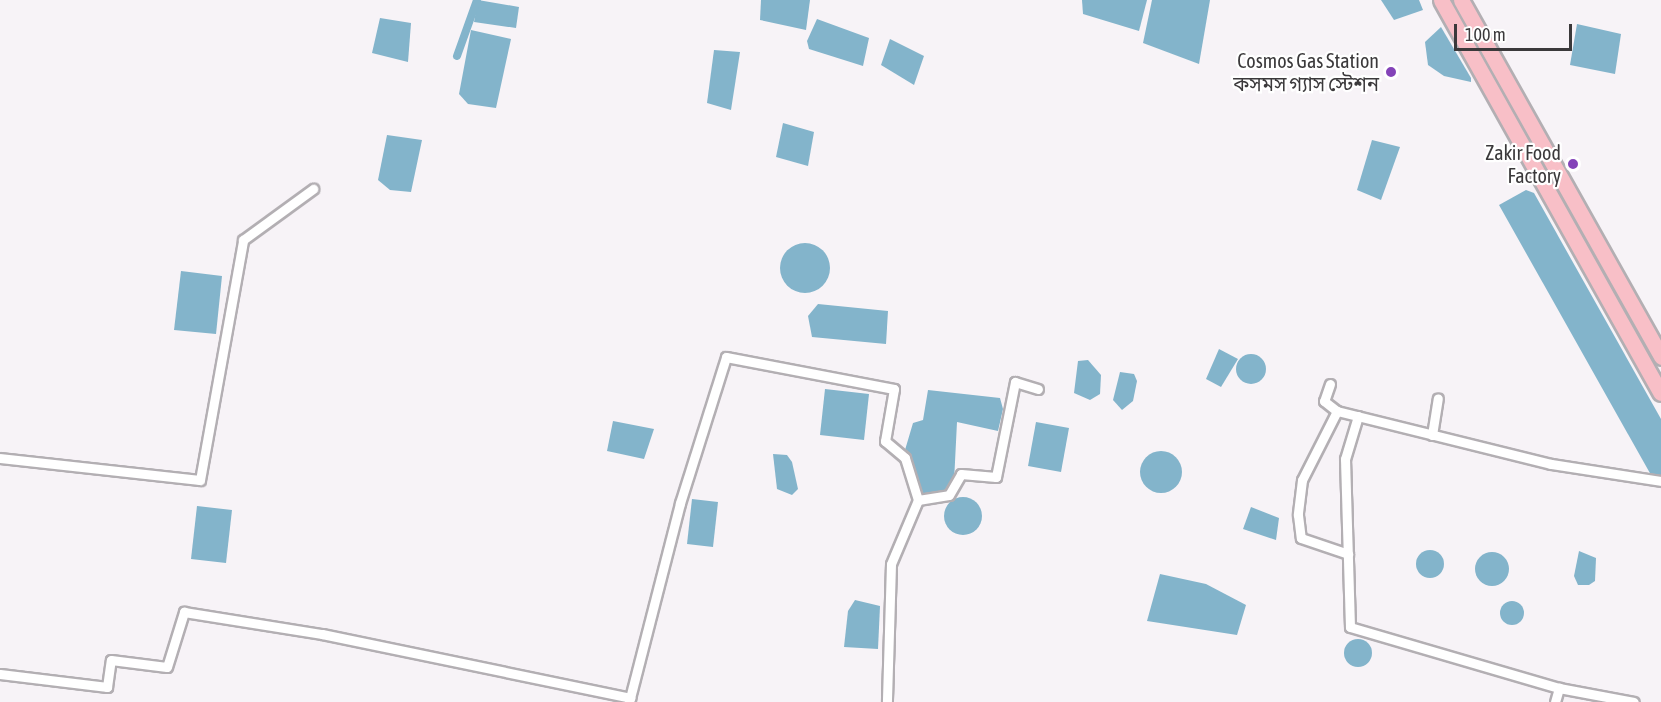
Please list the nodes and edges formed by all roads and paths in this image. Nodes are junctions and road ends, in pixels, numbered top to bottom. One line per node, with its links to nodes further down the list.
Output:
1 (1441, 0): 7 (highway)
2 (1461, 0): 4 (highway)
3 (313, 189): 12 (street)
4 (1661, 357)
5 (1330, 384): 9 (street)
6 (1038, 389): 14 (street)
7 (1661, 393)
8 (1438, 398): 11 (street)
9 (1337, 411): 10 (street); 15 (street)
10 (1358, 416): 11 (street); 15 (street)
11 (1432, 435): 13 (street)
12 (0, 458)
13 (1661, 481)
14 (918, 500): 18 (street); 19 (street)
15 (1348, 554): 17 (street)
16 (0, 674): 18 (street)
17 (1559, 688): 20 (street); 21 (street)
18 (630, 700)
19 (888, 702)
20 (1555, 702)
21 (1634, 702)

